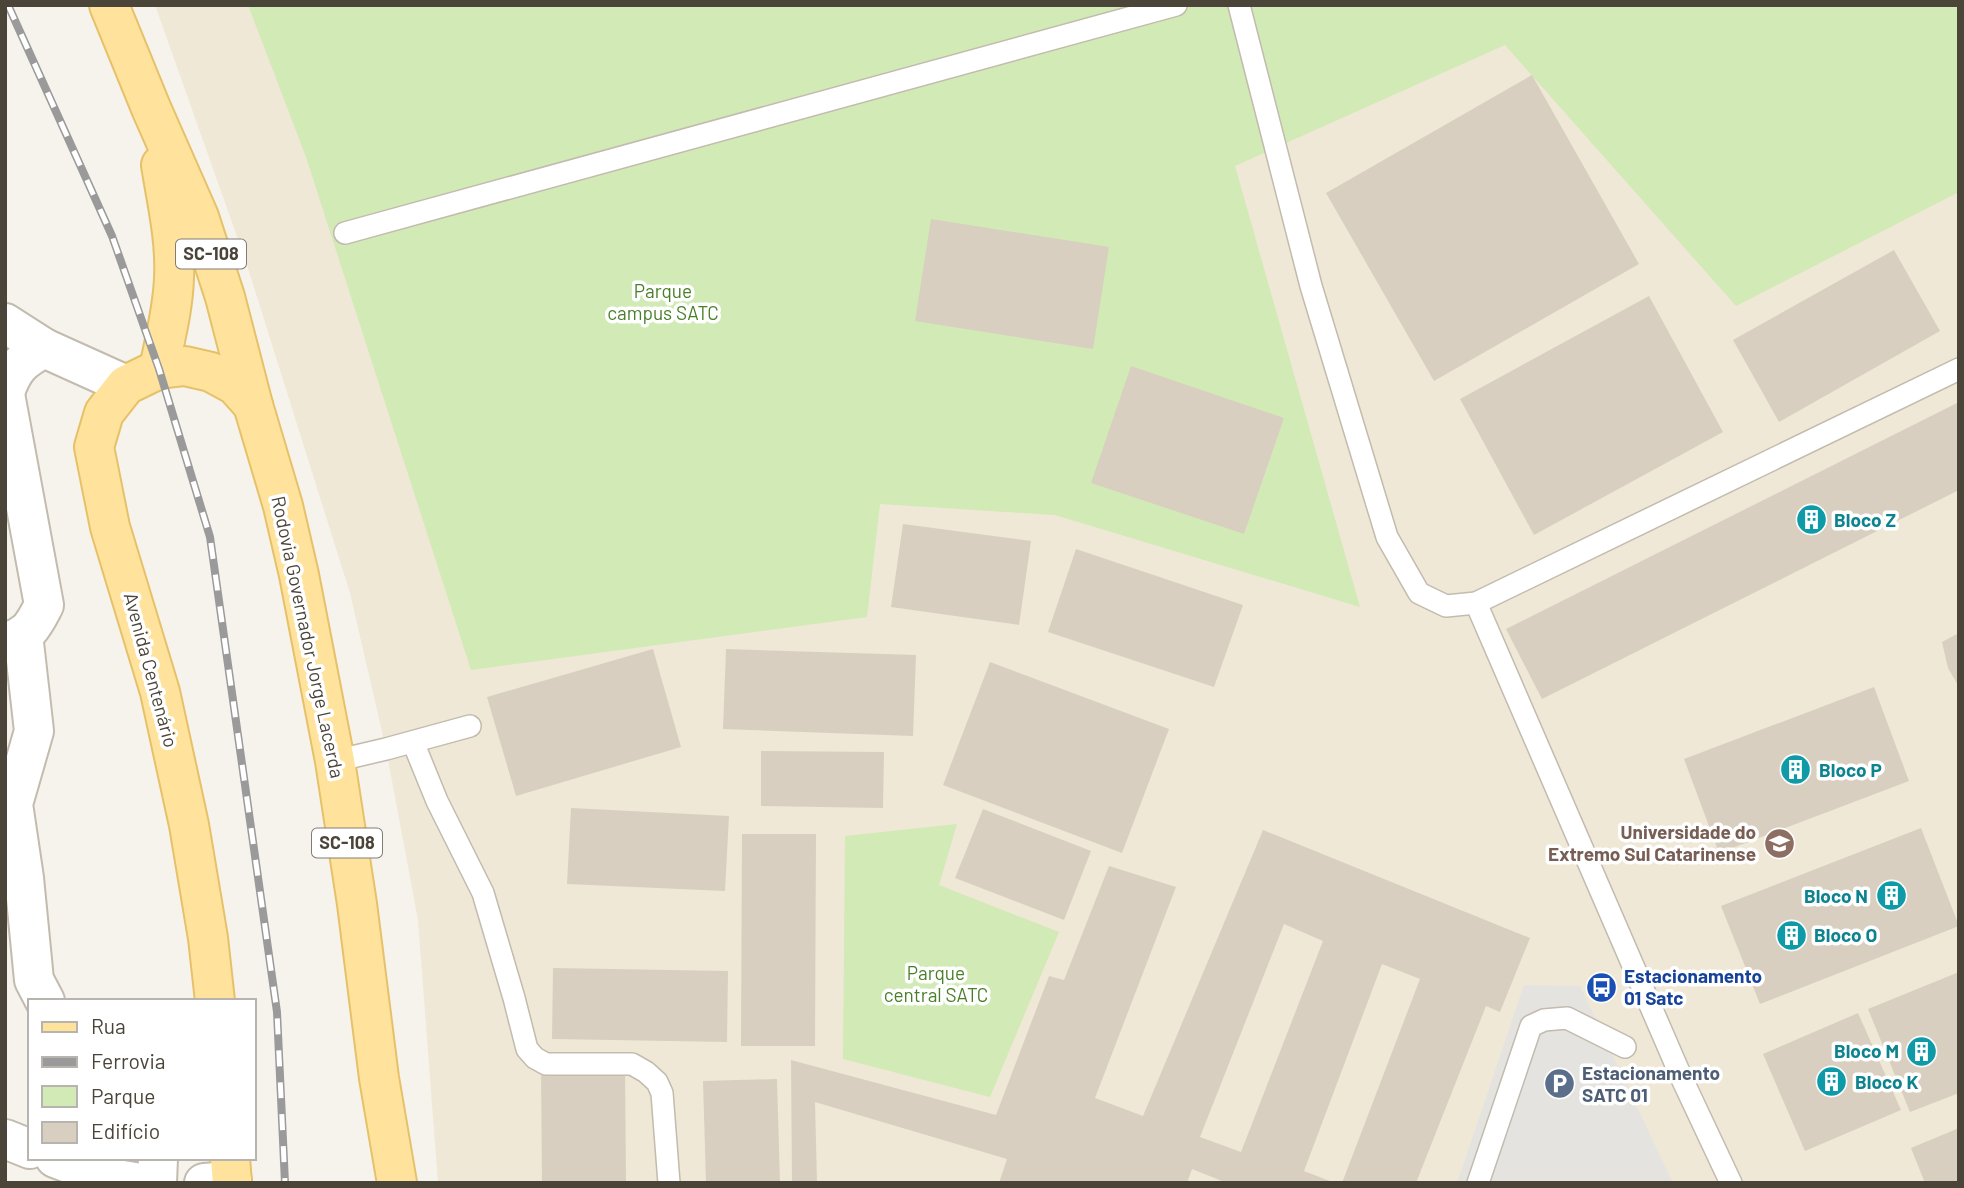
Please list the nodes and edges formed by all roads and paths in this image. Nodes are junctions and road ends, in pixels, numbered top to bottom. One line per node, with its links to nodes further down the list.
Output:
1 (109, 5): 4 (main road, Rodovia Governador Jorge Lacerda / SC-108)
2 (1176, 5): 5 (lane)
3 (1239, 5): 12 (lane)
4 (151, 108): 9 (main road, Rodovia Governador Jorge Lacerda / SC-108); 11 (main road, Rodovia Governador Jorge Lacerda / SC-108)
5 (345, 233)
6 (5, 323): 7 (street)
7 (44, 348): 9 (street); 10 (street)
8 (1959, 369): 12 (lane)
9 (143, 377): 11 (main road); 18 (main road, Avenida Centenário)
10 (5, 393): 13 (street)
11 (253, 405): 16 (main road, Rodovia Governador Jorge Lacerda / SC-108)
12 (1476, 603): 29 (lane)
13 (14, 638): 17 (street)
14 (470, 726): 15 (lane)
15 (413, 742): 16 (lane); 27 (lane)
16 (335, 761): 26 (main road, Rodovia Governador Jorge Lacerda / SC-108)
17 (44, 999)
18 (215, 999)
19 (1625, 1047): 28 (lane)
20 (5, 1139): 21 (street)
21 (28, 1148)
22 (60, 1160): 24 (street)
23 (158, 1160): 25 (street)
24 (140, 1183)
25 (158, 1183)
26 (397, 1183)
27 (669, 1183)
28 (1478, 1183)
29 (1731, 1183)

